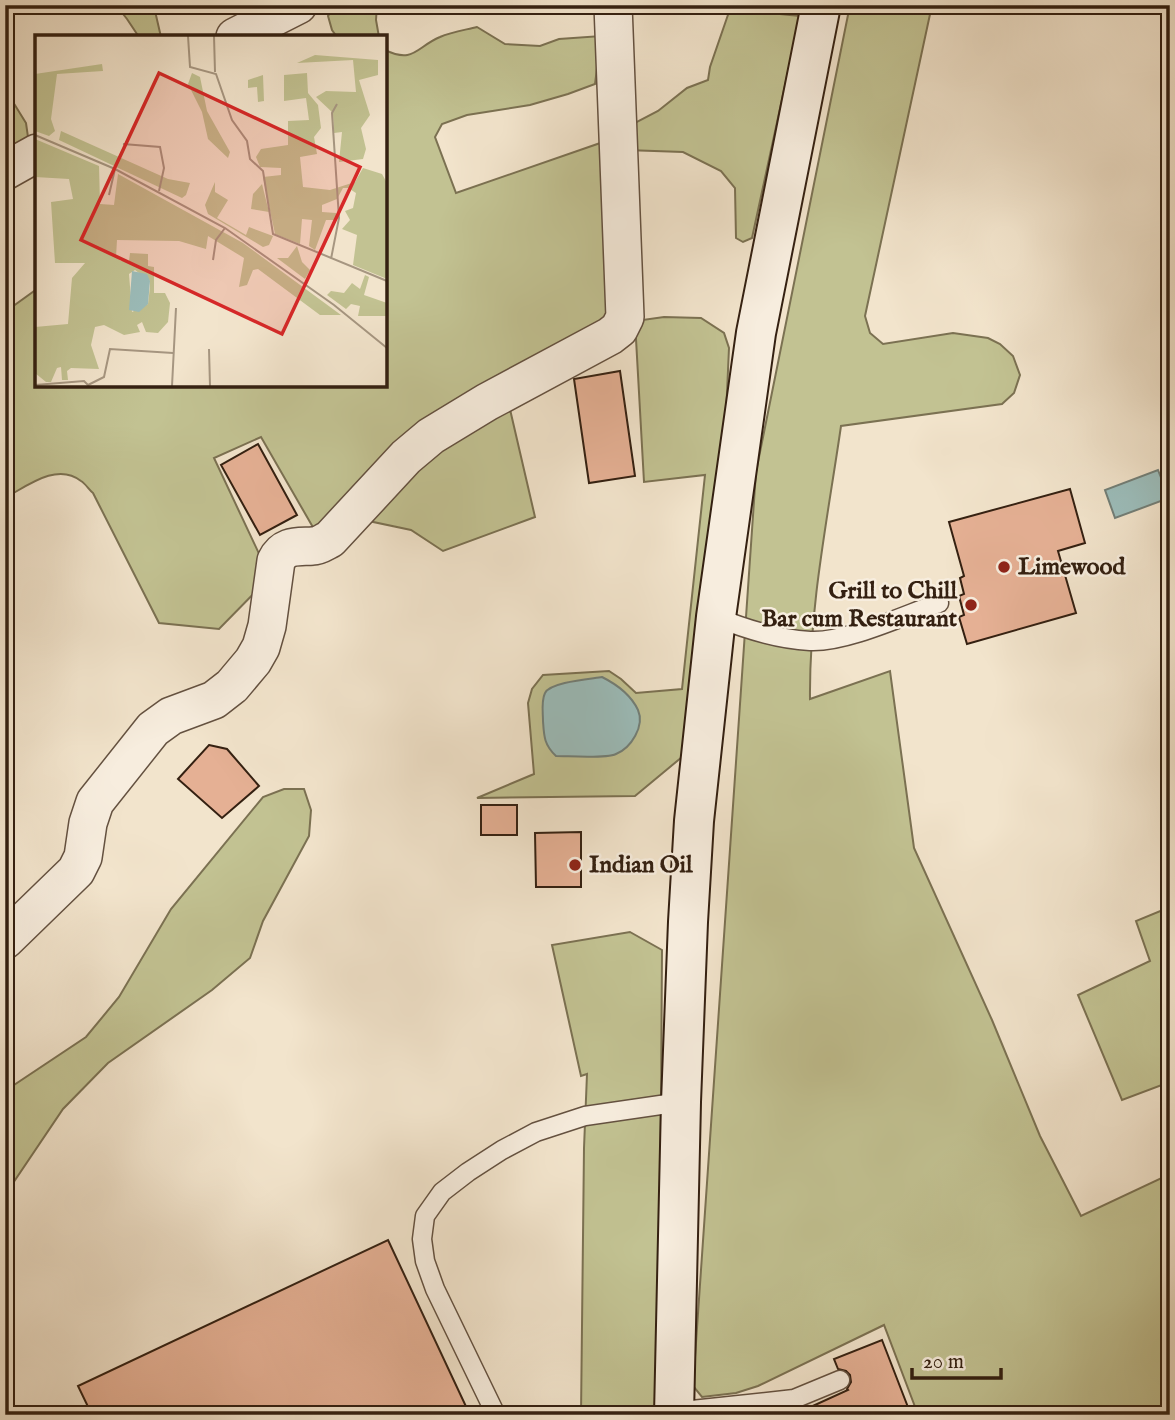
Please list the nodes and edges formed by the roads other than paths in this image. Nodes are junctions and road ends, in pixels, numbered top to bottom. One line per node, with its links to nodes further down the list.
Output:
1 (298, 5): 4 (street)
2 (613, 5): 9 (street)
3 (821, 5): 8 (street)
4 (239, 35)
5 (35, 154): 6 (street)
6 (5, 171)
7 (939, 603): 8 (lane)
8 (730, 623): 10 (street)
9 (5, 940)
10 (670, 1104): 12 (street); 13 (lane)
11 (840, 1380): 12 (lane)
12 (674, 1413)
13 (496, 1415)

